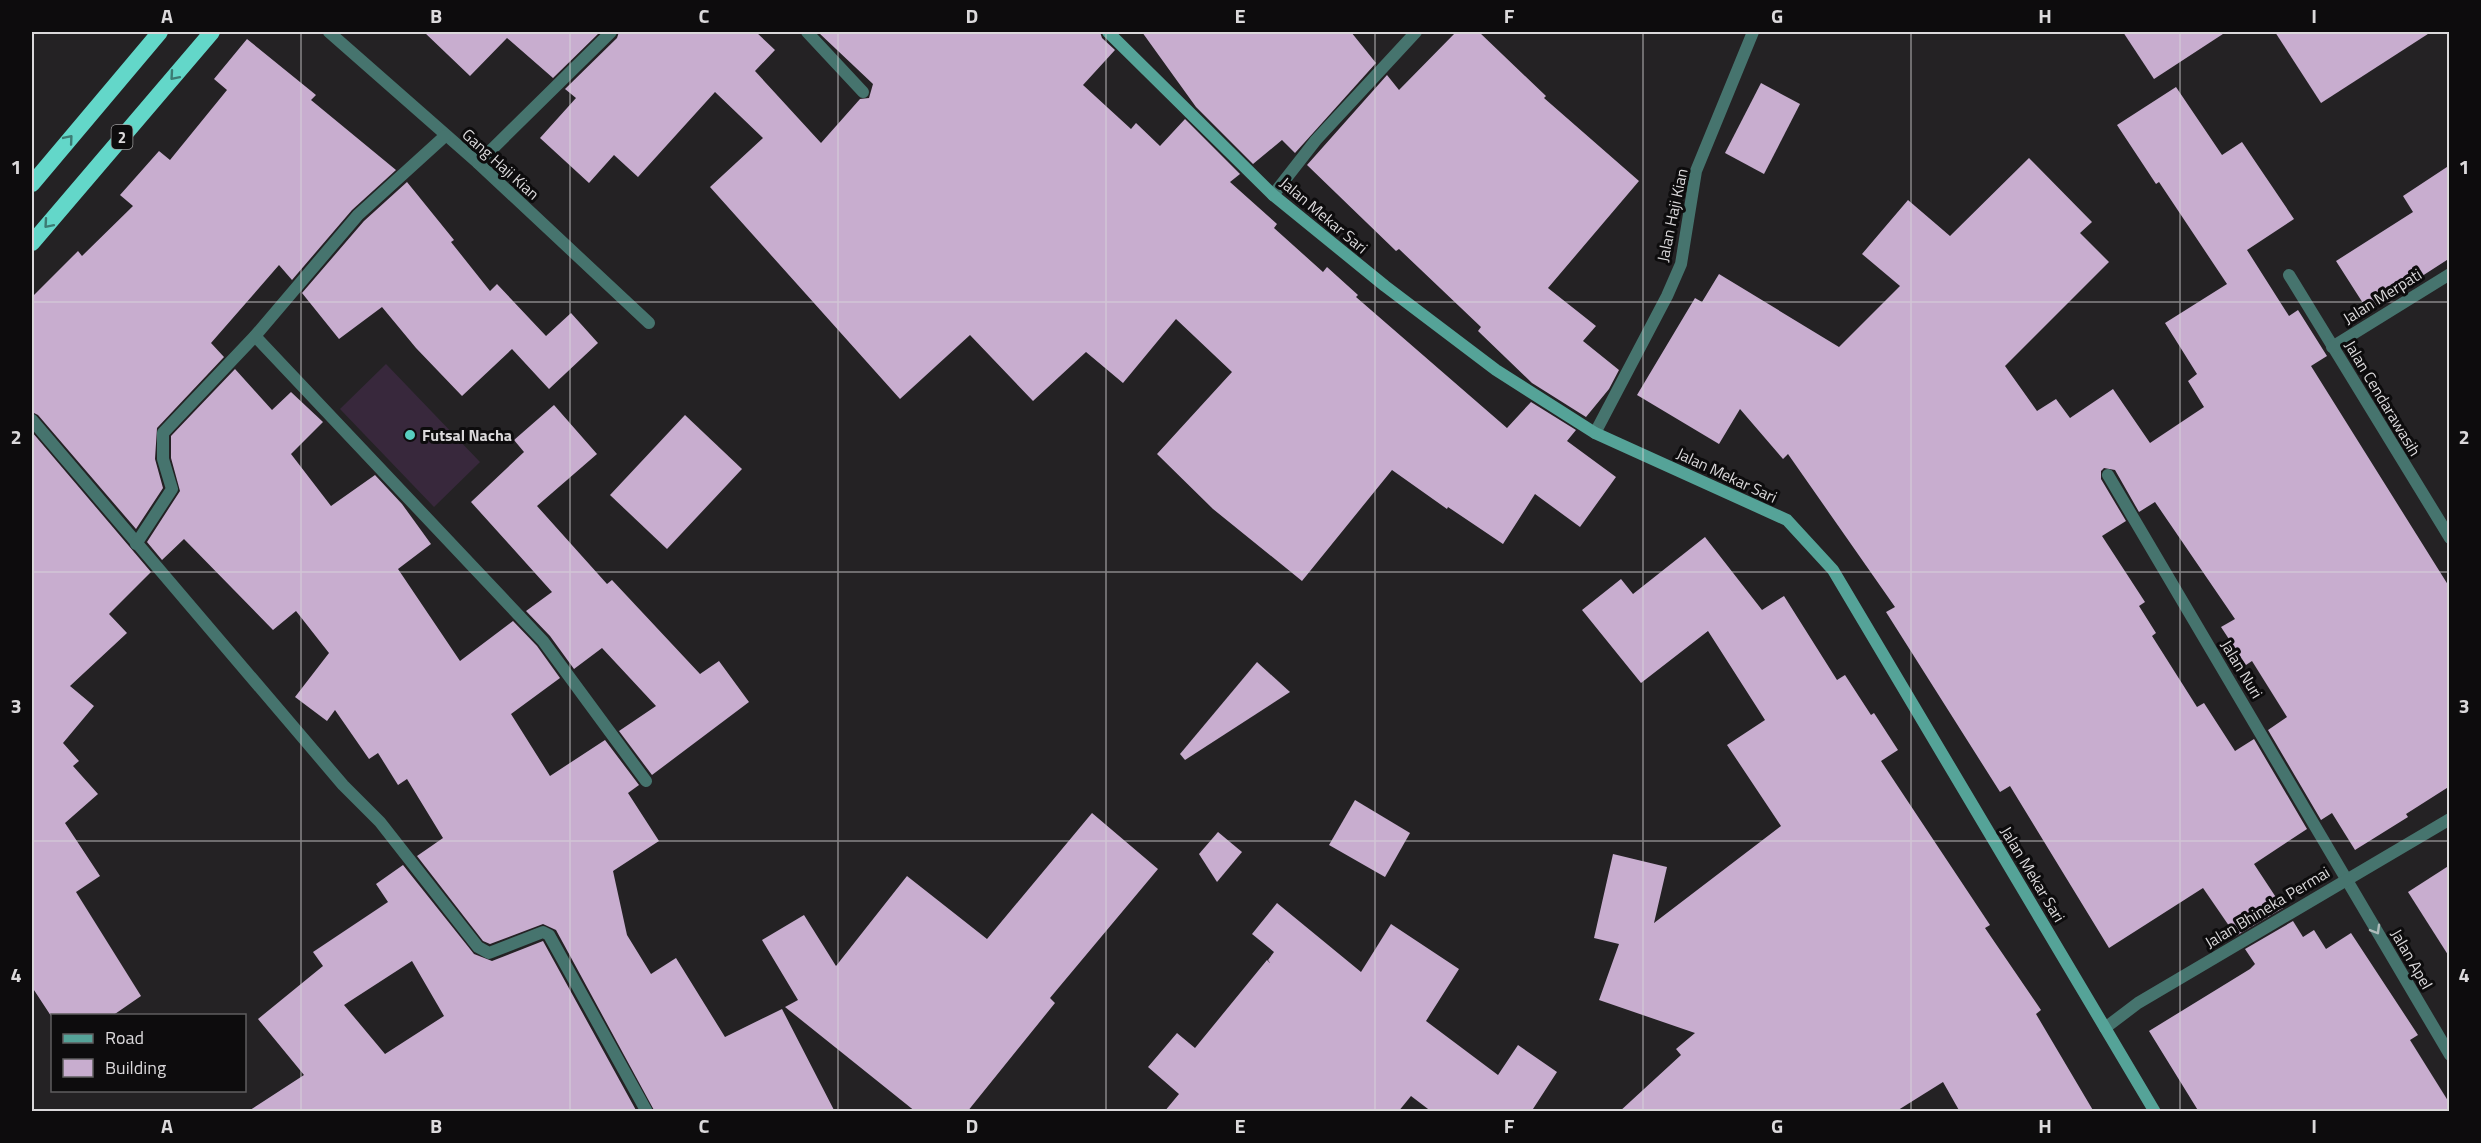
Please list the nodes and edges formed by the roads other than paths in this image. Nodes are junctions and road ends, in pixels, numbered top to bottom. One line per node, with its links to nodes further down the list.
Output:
1 (160, 32): 12 (highway, 2, one-way to 1)
2 (212, 32): 14 (highway, 2, one-way to 14)
3 (329, 32): 10 (street, Gang Haji Kian)
4 (611, 32): 11 (street)
5 (807, 32): 9 (street)
6 (1108, 32): 13 (main road, Jalan Mekar Sari)
7 (1416, 32): 13 (street)
8 (1753, 32): 21 (street, Jalan Haji Kian)
9 (863, 92)
10 (445, 136): 11 (street, Gang Haji Kian); 18 (street)
11 (478, 163): 17 (street, Gang Haji Kian)
12 (32, 184)
13 (1273, 195): 21 (main road, Jalan Mekar Sari)
14 (32, 243)
15 (2450, 274): 19 (street, Jalan Merpati)
16 (2289, 275): 19 (street, Jalan Cendarawasih)
17 (649, 323)
18 (255, 336): 24 (street); 25 (street)
19 (2332, 347): 23 (street, Jalan Cendarawasih)
20 (32, 420): 24 (street)
21 (1595, 433): 28 (main road, Jalan Mekar Sari)
22 (2109, 475): 27 (street, Jalan Nuri)
23 (2448, 532)
24 (136, 544): 30 (street)
25 (646, 781)
26 (2450, 819): 27 (street, Jalan Bhineka Permai)
27 (2347, 879): 28 (street, Jalan Bhineka Permai); 29 (street, Jalan Apel, one-way to 29)
28 (2105, 1028): 31 (main road, Jalan Mekar Sari)
29 (2450, 1055)
30 (647, 1112)
31 (2155, 1112)

